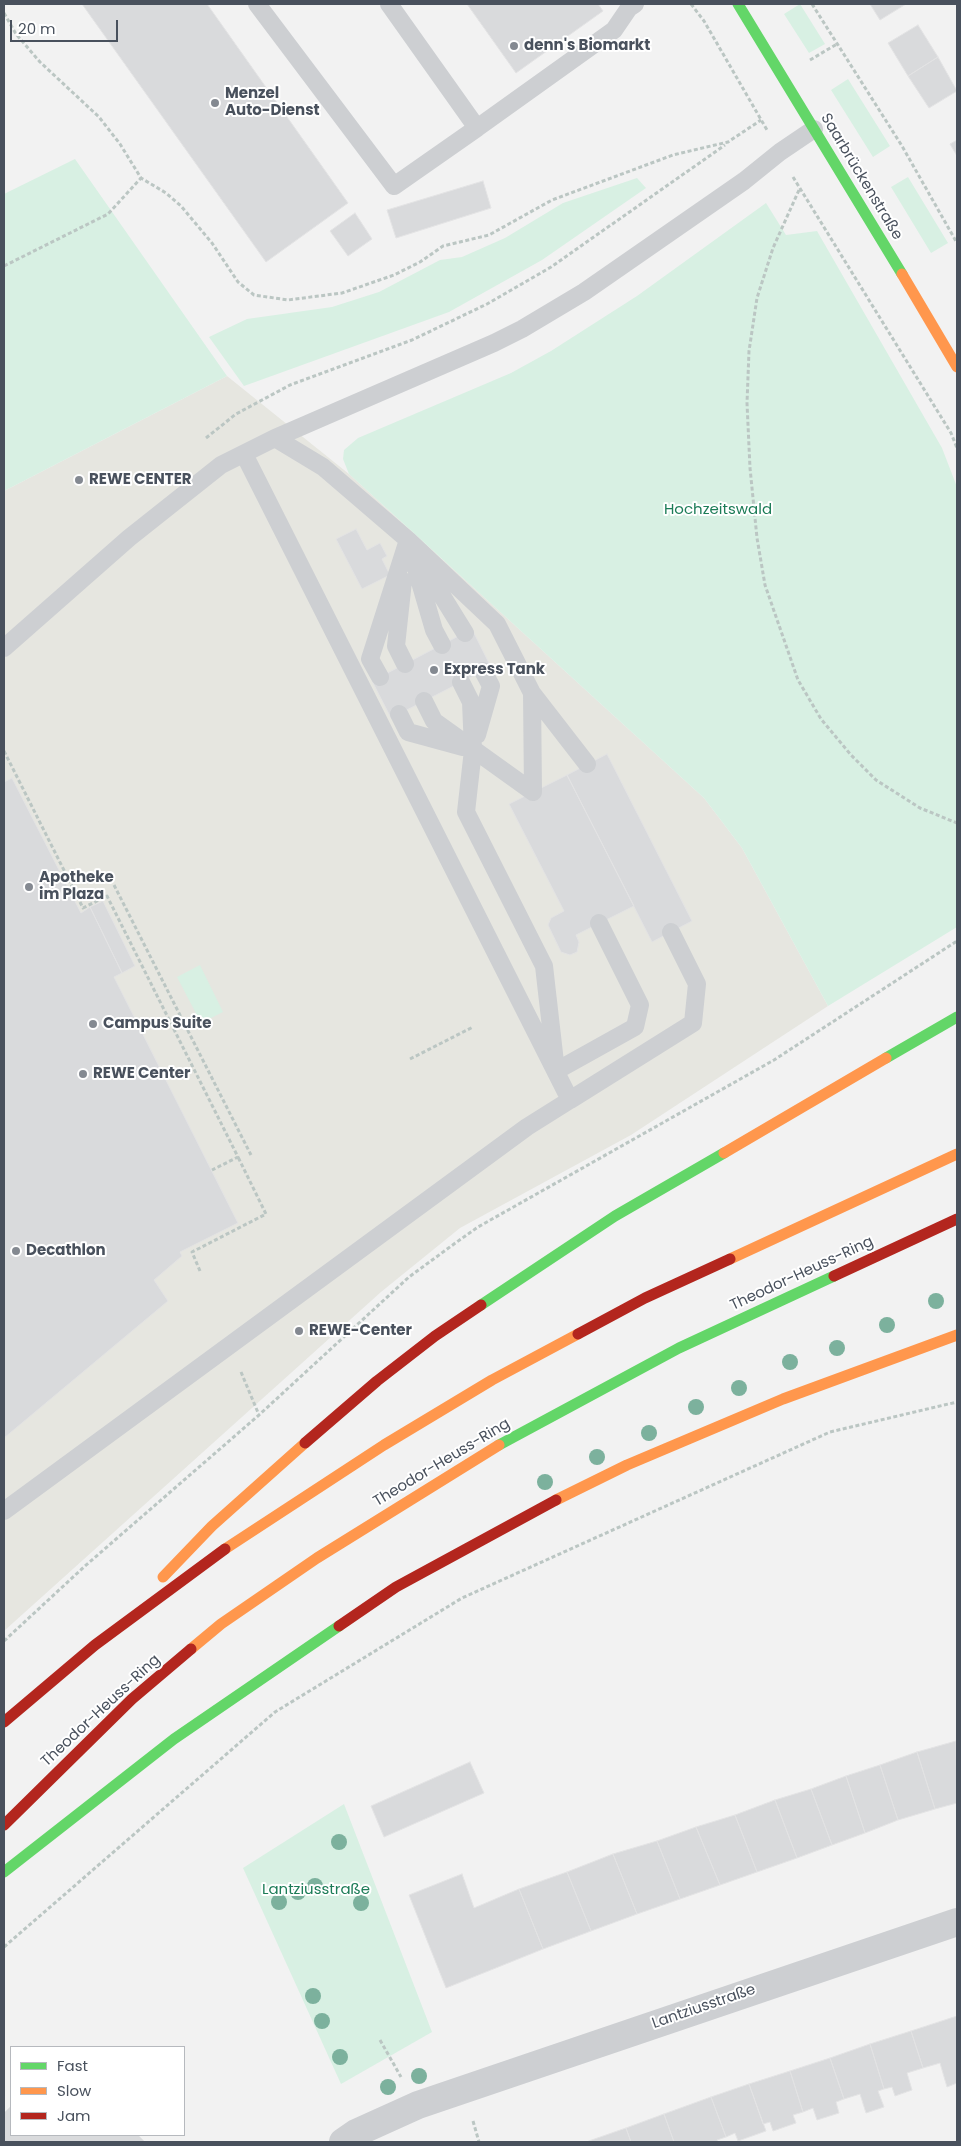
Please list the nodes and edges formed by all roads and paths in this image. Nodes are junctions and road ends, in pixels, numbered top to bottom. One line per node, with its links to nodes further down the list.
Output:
1 (257, 4): 8 (lane)
2 (389, 4): 8 (lane)
3 (691, 4): 10 (path)
4 (738, 4): 9 (main road, Saarbrückenstraße)
5 (812, 4): 12 (path)
6 (632, 6): 8 (lane)
7 (4, 13): 11 (path)
8 (477, 128)
9 (814, 130): 14 (main road, Saarbrückenstraße); 16 (lane)
10 (728, 142): 11 (path); 15 (path)
11 (141, 178): 13 (path)
12 (957, 243)
13 (4, 266)
14 (957, 367)
15 (206, 438)
16 (275, 438): 18 (lane); 19 (lane)
17 (957, 448): 33 (path)
18 (244, 454): 22 (lane); 41 (lane)
19 (408, 540): 20 (lane); 21 (lane); 23 (lane); 25 (lane); 27 (lane)
20 (464, 633)
21 (442, 645)
22 (4, 648)
23 (405, 664)
24 (484, 671): 30 (lane)
25 (380, 677)
26 (461, 682): 30 (lane)
27 (532, 693): 30 (lane); 32 (lane)
28 (424, 701): 30 (lane)
29 (398, 714): 30 (lane)
30 (473, 750): 41 (lane)
31 (4, 751): 45 (path)
32 (588, 764)
33 (957, 823)
34 (114, 885): 44 (path)
35 (599, 924): 41 (lane)
36 (671, 932): 42 (lane)
37 (957, 941): 52 (path)
38 (957, 1017): 55 (main road)
39 (473, 1027): 40 (path)
40 (410, 1059)
41 (556, 1072): 42 (lane)
42 (570, 1100): 53 (lane)
43 (957, 1154): 55 (main road)
44 (251, 1155)
45 (238, 1157): 46 (path); 48 (path)
46 (212, 1170)
47 (957, 1219): 57 (main road, Theodor-Heuss-Ring)
48 (200, 1271)
49 (957, 1335): 58 (main road)
50 (240, 1371): 52 (path)
51 (957, 1402): 60 (path)
52 (259, 1415): 54 (path)
53 (4, 1511)
54 (4, 1641)
55 (96, 1645): 56 (main road)
56 (4, 1722)
57 (4, 1825)
58 (4, 1872)
59 (957, 1922): 62 (street, Lantziusstraße)
60 (4, 1947)
61 (380, 2040): 62 (path)
62 (418, 2106): 63 (street, Lantziusstraße)
63 (343, 2142)

